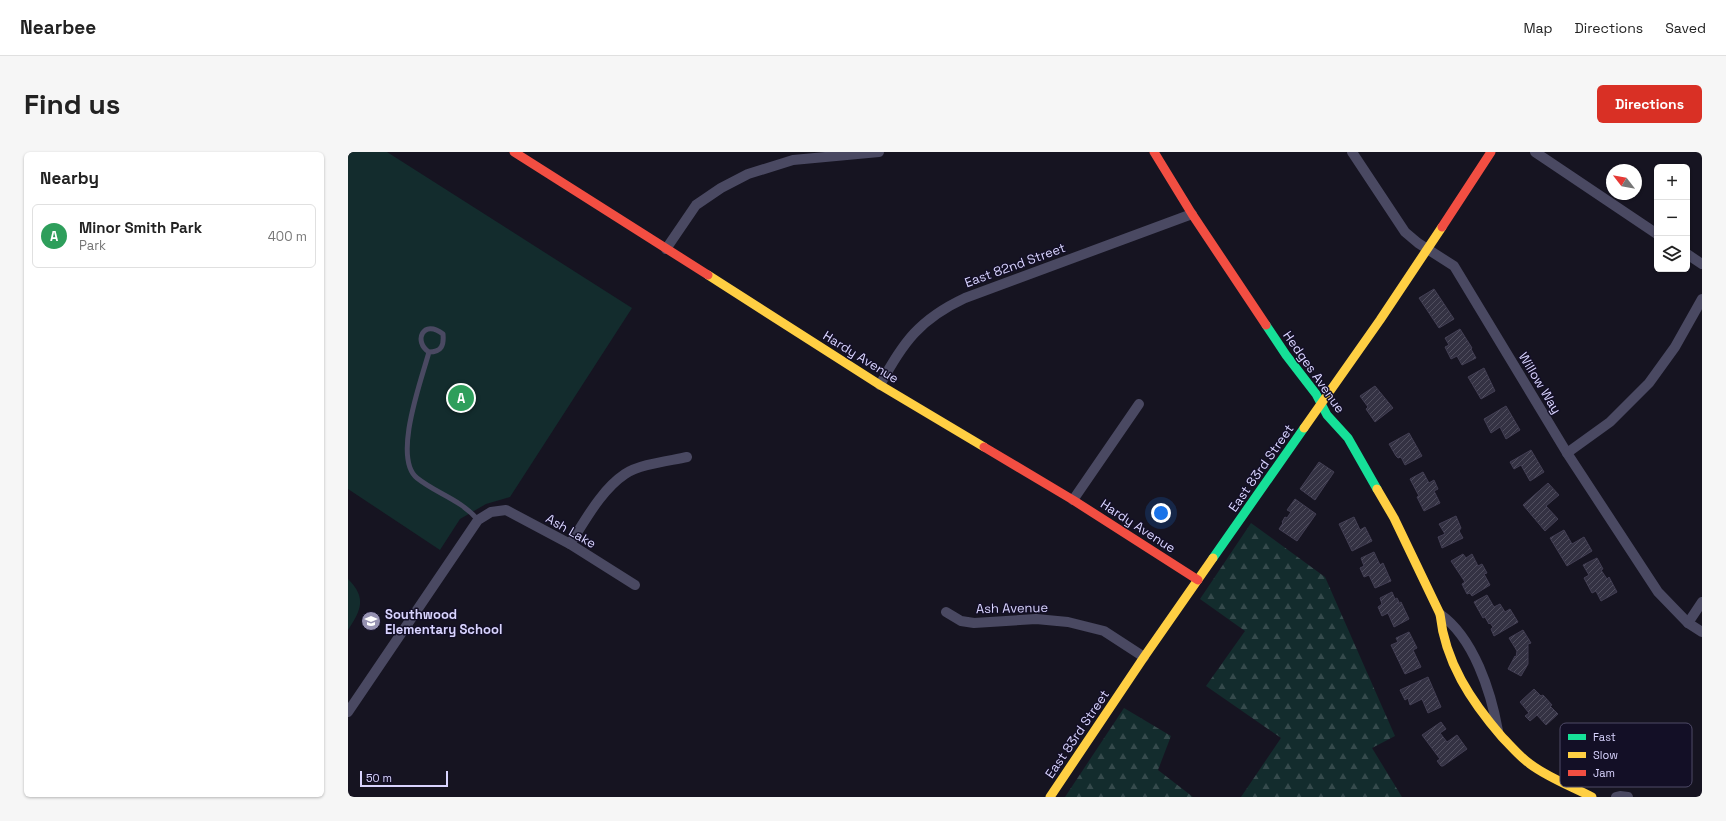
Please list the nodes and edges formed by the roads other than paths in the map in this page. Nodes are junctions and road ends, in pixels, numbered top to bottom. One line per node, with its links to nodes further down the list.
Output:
1 (514, 152): 10 (street, Hardy Avenue)
2 (879, 152): 10 (street)
3 (1154, 152): 7 (street, Hedges Avenue)
4 (1352, 152): 9 (street, Willow Way)
5 (1491, 152): 9 (street, East 83rd Street)
6 (1535, 152): 8 (street)
7 (1192, 214): 15 (street, East 82nd Street); 17 (street, Hedges Avenue)
8 (1654, 232)
9 (1426, 248): 17 (street, East 83rd Street); 18 (street, Willow Way)
10 (666, 249): 15 (street, Hardy Avenue)
11 (1690, 256): 12 (street)
12 (1702, 264)
13 (1702, 299): 18 (street)
14 (429, 352): 14 (lane); 21 (lane)
15 (880, 385): 20 (street, Hardy Avenue)
16 (1138, 404): 20 (street)
17 (1322, 405): 23 (street, East 83rd Street); 27 (street, Hedges Avenue)
18 (1567, 453): 28 (street, Willow Way)
19 (687, 457): 22 (street)
20 (1073, 500): 23 (street, Hardy Avenue)
21 (478, 520): 22 (street, Ash Lake); 31 (street)
22 (570, 544): 24 (street, Ash Lake)
23 (1198, 580): 30 (street, East 83rd Street)
24 (635, 585)
25 (1702, 602): 28 (street)
26 (946, 612): 30 (street, Ash Avenue)
27 (1440, 614): 32 (street, Hedges Avenue); 32 (street)
28 (1688, 623): 29 (street, Willow Way)
29 (1702, 632)
30 (1144, 657): 35 (street, East 83rd Street)
31 (348, 712)
32 (1498, 731): 33 (street, Hedges Avenue)
33 (1560, 782)
34 (1571, 787): 36 (street, Hedges Avenue)
35 (1050, 797)
36 (1592, 797)
37 (1616, 797): 38 (street)
38 (1628, 797)

